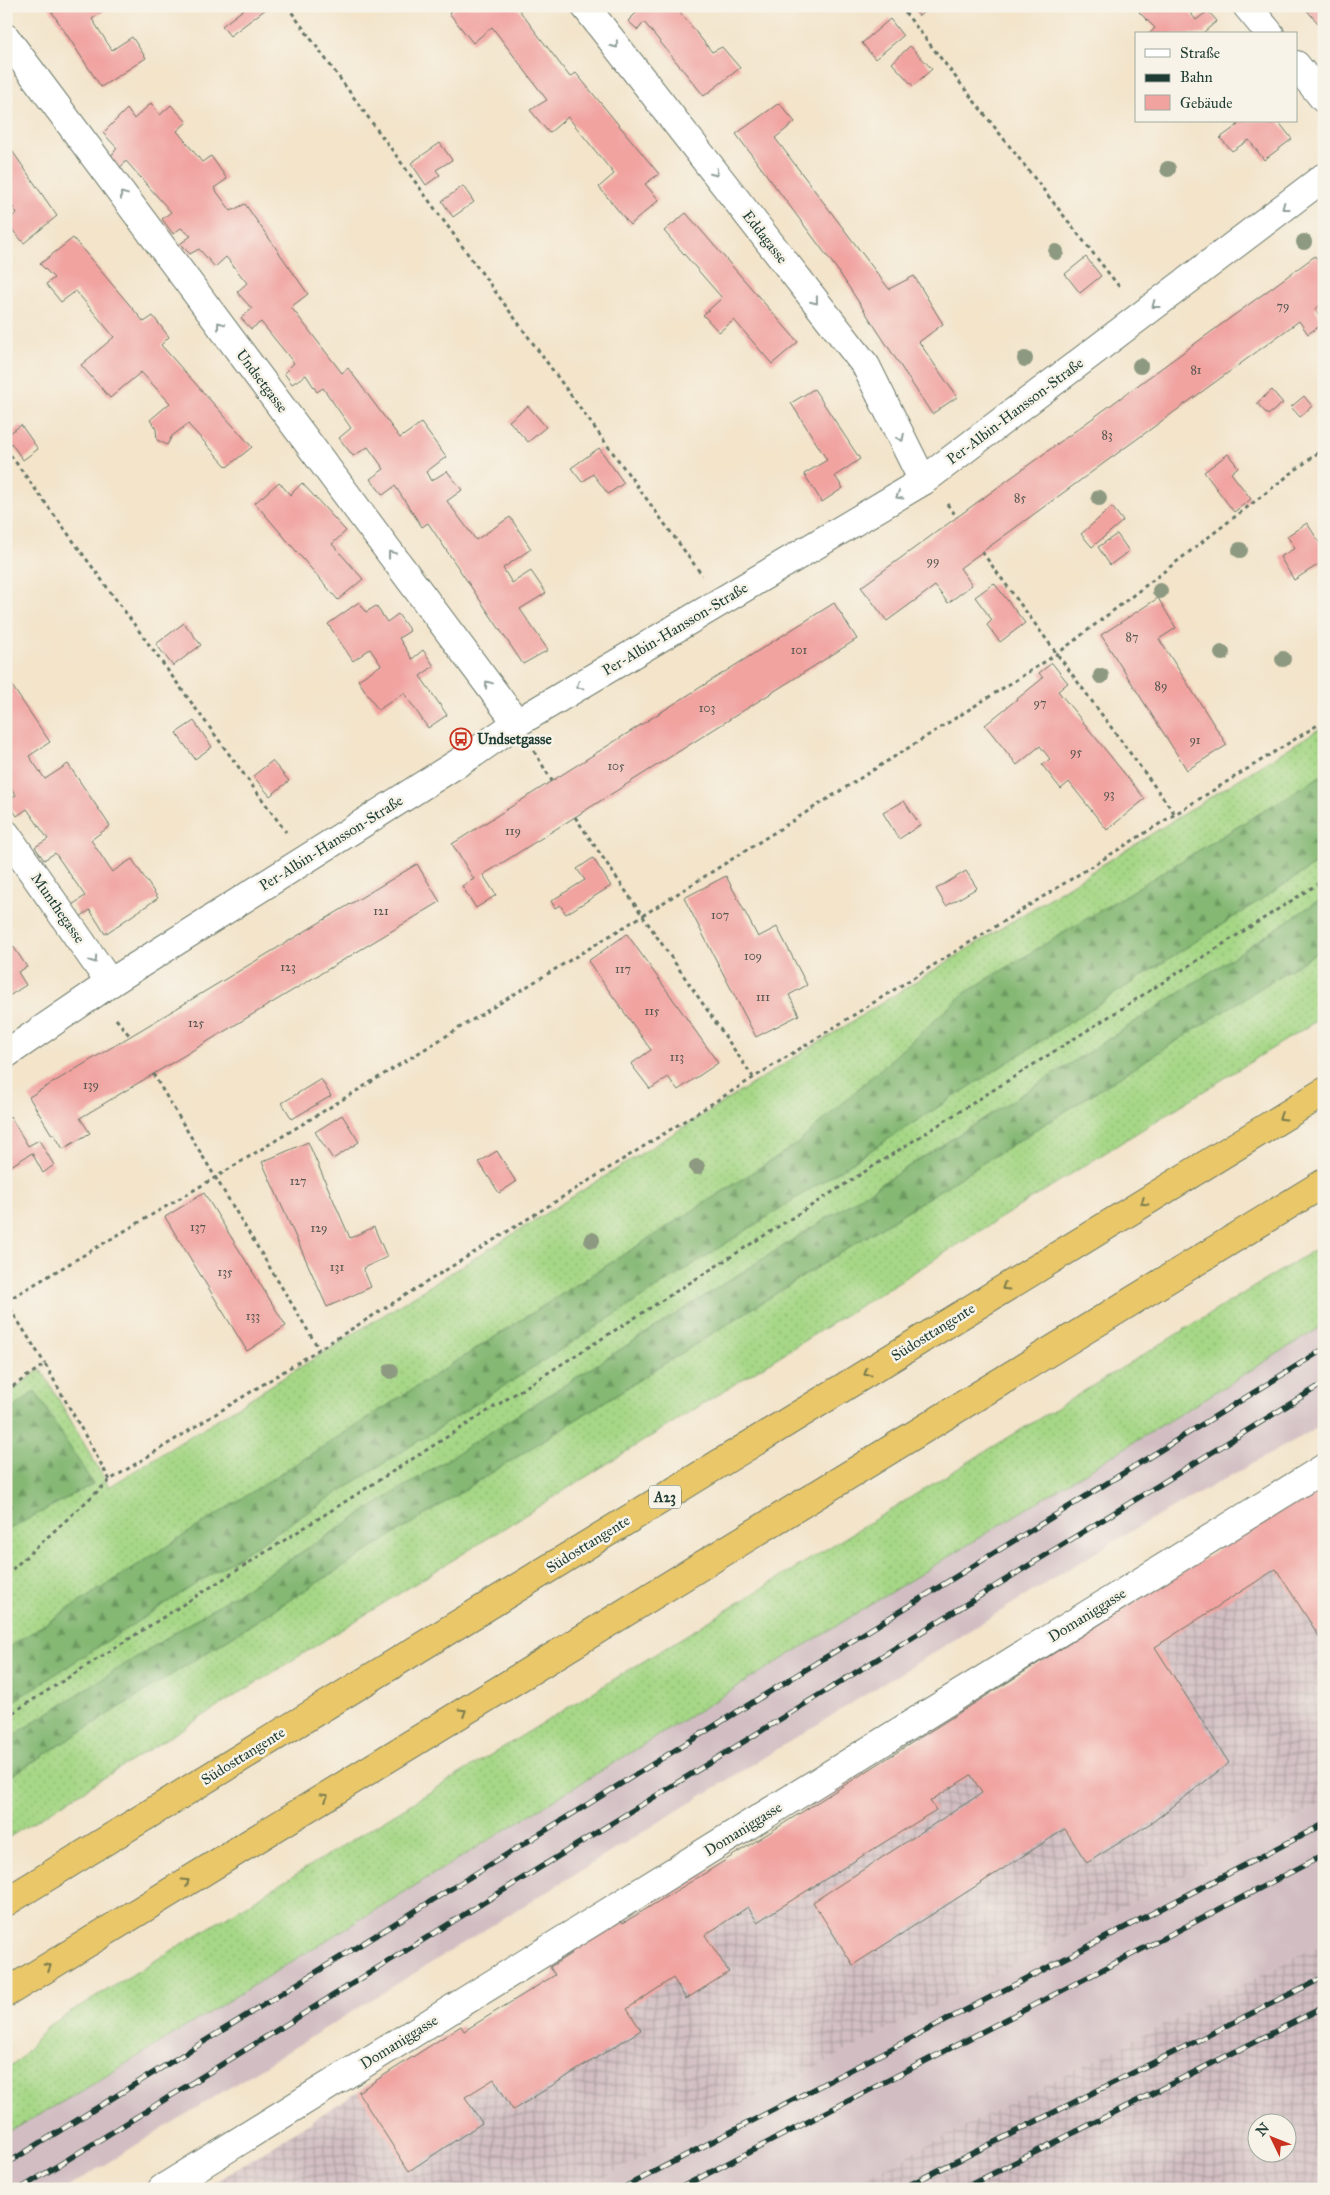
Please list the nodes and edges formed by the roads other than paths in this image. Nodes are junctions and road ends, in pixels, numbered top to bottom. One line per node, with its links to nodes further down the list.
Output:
1 (585, 6): 8 (street, Eddagasse, one-way to 8)
2 (1248, 6): 3 (street)
3 (1268, 32)
4 (6, 38): 9 (street, Undsetgasse, one-way to 4)
5 (1298, 67): 6 (street)
6 (1324, 99)
7 (1324, 177): 8 (street, Per-Albin-Hansson-Straße, one-way to 8)
8 (923, 481): 9 (street, Per-Albin-Hansson-Straße, one-way to 9)
9 (517, 723): 11 (street, Per-Albin-Hansson-Straße)
10 (6, 834): 11 (street, Munthegasse, one-way to 11)
11 (110, 983): 12 (street, Per-Albin-Hansson-Straße)
12 (6, 1054)
13 (1324, 1092): 16 (highway, Südosttangente / A23, one-way to 16)
14 (1324, 1183): 17 (highway, one-way to 14)
15 (1324, 1468): 18 (street, Domaniggasse)
16 (6, 1902)
17 (6, 1993)
18 (162, 2189)

